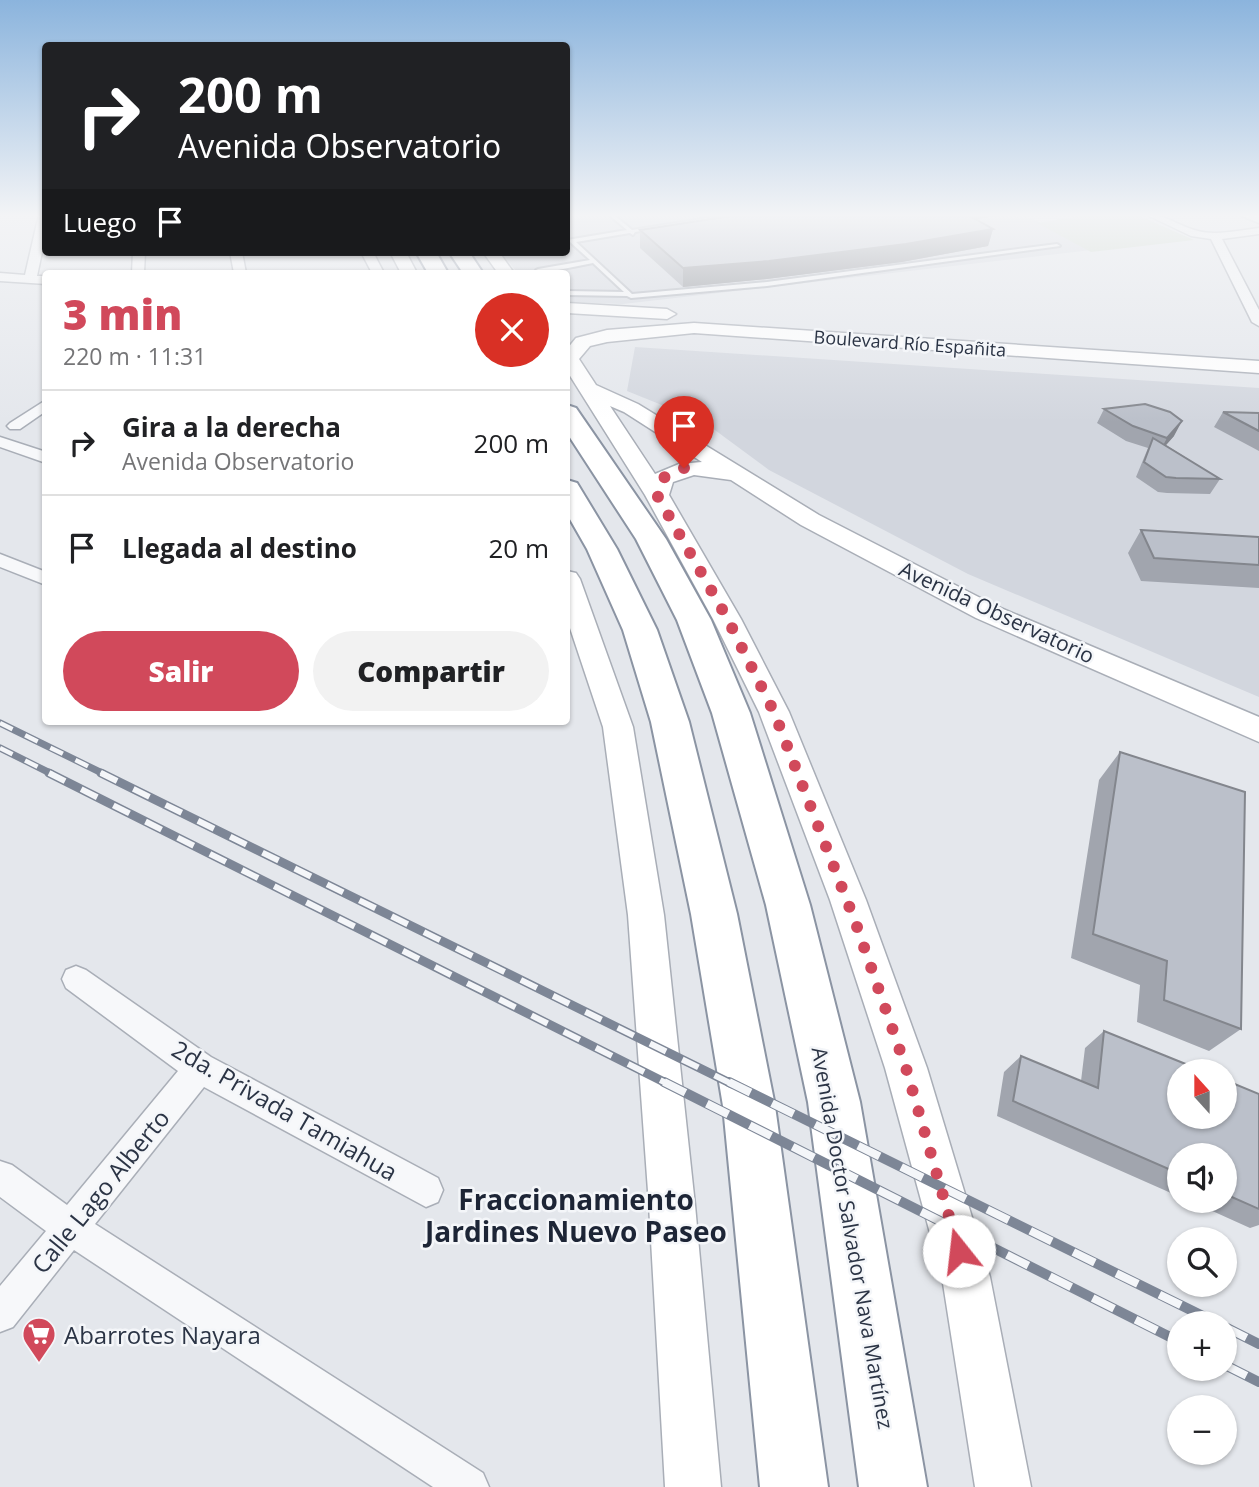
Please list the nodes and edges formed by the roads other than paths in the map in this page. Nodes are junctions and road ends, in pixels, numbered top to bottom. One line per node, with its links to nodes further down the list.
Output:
1 (618, 283): 5 (lane)
2 (772, 283): 5 (lane)
3 (1239, 283): 7 (street)
4 (570, 293): 5 (lane)
5 (629, 294)
6 (570, 308): 8 (main road, Boulevard Río Españita)
7 (1259, 322)
8 (1259, 353)
9 (570, 355): 11 (main road, Boulevard Río Españita)
10 (570, 366): 12 (main road, Avenida Doctor Salvador Nava Martínez)
11 (1259, 367)
12 (578, 402): 19 (main road, Avenida Observatorio); 21 (main road, Avenida Doctor Salvador Nava Martínez); 26 (highway, Avenida Doctor Salvador Nava Martínez)
13 (42, 407): 14 (street)
14 (15, 426)
15 (0, 442): 16 (street)
16 (19, 448): 17 (street); 18 (street)
17 (42, 457)
18 (0, 459)
19 (744, 478): 21 (main road, Avenida Observatorio); 27 (main road, Avenida Observatorio)
20 (570, 494): 36 (highway)
21 (657, 495): 24 (main road, Avenida Doctor Salvador Nava Martínez)
22 (0, 559): 23 (street)
23 (42, 577)
24 (708, 586): 26 (highway); 38 (main road, Avenida Doctor Salvador Nava Martínez)
25 (570, 588): 35 (main road)
26 (731, 713): 37 (highway, Avenida Doctor Salvador Nava Martínez)
27 (1259, 730)
28 (76, 979): 29 (street, 2da. Privada Tamiahua)
29 (201, 1068): 31 (street, 2da. Privada Tamiahua); 32 (street, Calle Lago Alberto)
30 (0, 1177): 32 (street)
31 (426, 1191)
32 (70, 1228): 33 (street, Calle Lago Alberto); 34 (street)
33 (0, 1314)
34 (445, 1481)
35 (693, 1487)
36 (794, 1487)
37 (893, 1487)
38 (1003, 1487)

